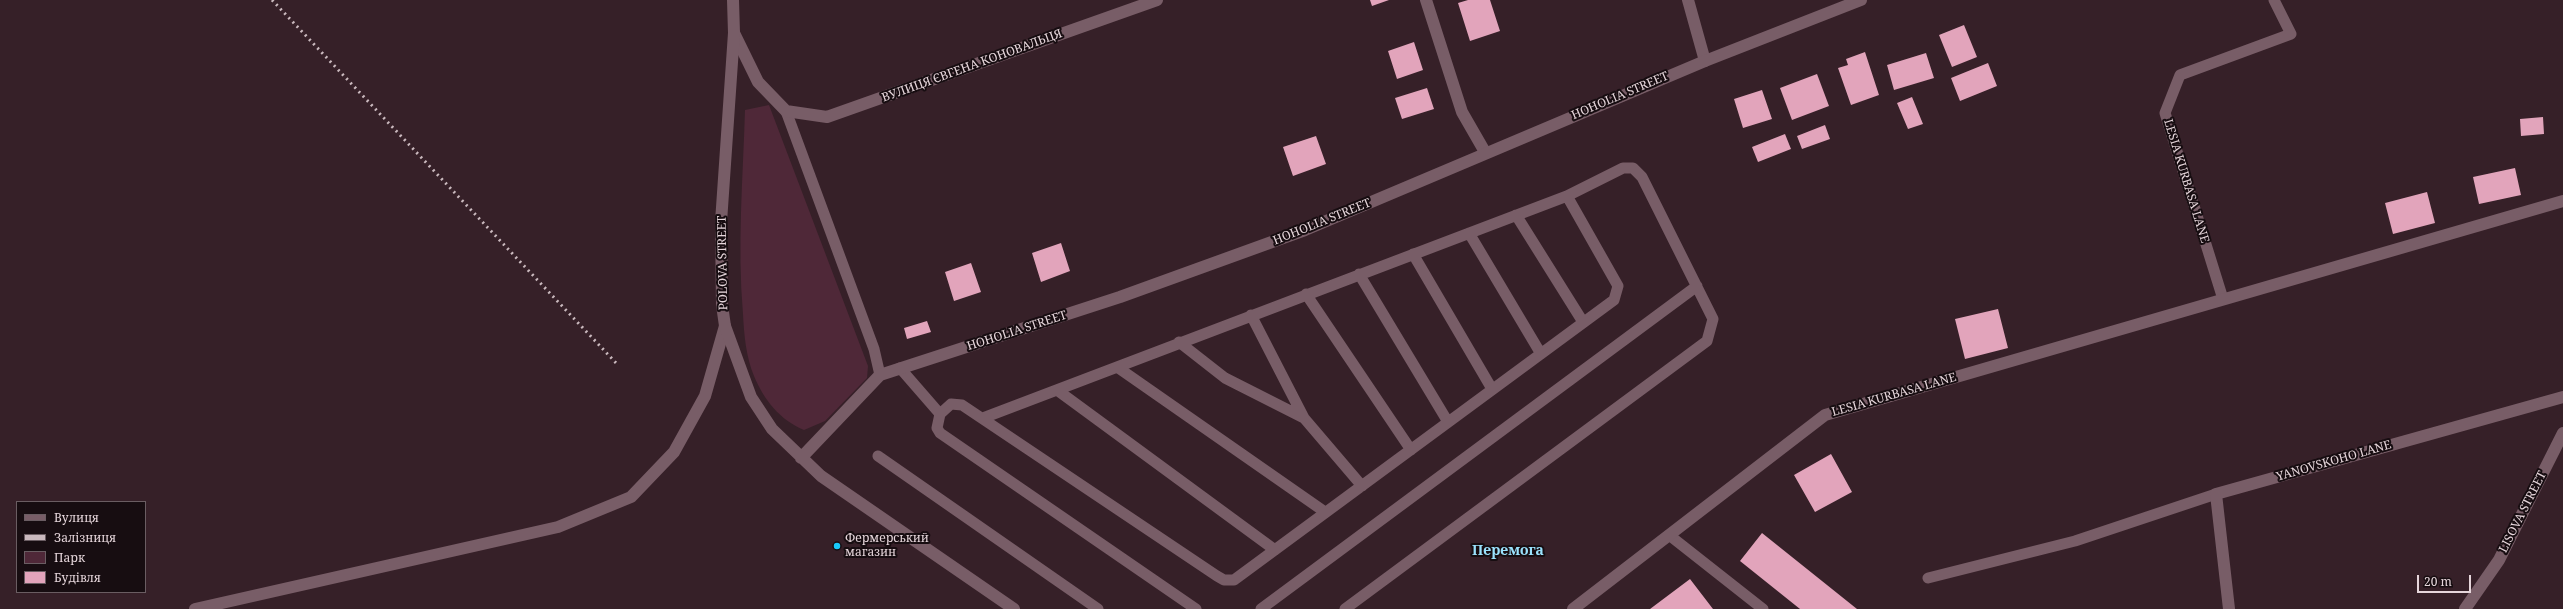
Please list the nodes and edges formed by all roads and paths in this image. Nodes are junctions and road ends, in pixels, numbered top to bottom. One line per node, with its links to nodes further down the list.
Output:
1 (733, 0): 7 (street, POLOVA STREET)
2 (1157, 0): 9 (street, ВУЛИЦЯ ЄВГЕНА КОНОВАЛЬЦЯ)
3 (1426, 0): 10 (street)
4 (1688, 0): 8 (street)
5 (1861, 0): 8 (street, HOHOLIA STREET)
6 (2274, 0): 19 (lane, LESIA KURBASA LANE)
7 (734, 33): 9 (street); 22 (street, POLOVA STREET)
8 (1705, 61): 10 (street, HOHOLIA STREET)
9 (786, 111): 27 (lane)
10 (1485, 152): 26 (street, HOHOLIA STREET)
11 (1567, 196): 13 (lane); 17 (lane); 21 (lane)
12 (2563, 201): 19 (street, LESIA KURBASA LANE)
13 (1516, 215): 14 (lane); 21 (lane)
14 (1469, 233): 15 (lane); 24 (lane)
15 (1413, 254): 16 (lane); 29 (lane)
16 (1359, 274): 18 (lane); 34 (lane)
17 (1696, 286): 50 (lane); 51 (lane)
18 (1306, 294): 20 (lane); 36 (lane)
19 (2223, 299): 42 (street, LESIA KURBASA LANE)
20 (1251, 315): 23 (lane); 33 (lane)
21 (1583, 322): 24 (lane)
22 (725, 326): 38 (street, POLOVA STREET); 46 (street)
23 (1179, 342): 25 (lane); 33 (lane)
24 (1541, 354): 29 (lane)
25 (1117, 367): 28 (lane); 41 (lane)
26 (900, 368): 27 (street, HOHOLIA STREET); 31 (lane)
27 (880, 375): 38 (street, HOHOLIA STREET)
28 (1057, 390): 32 (lane); 43 (lane)
29 (1492, 390): 34 (lane)
30 (2563, 397): 40 (street, YANOVSKOHO LANE)
31 (940, 414): 32 (lane); 49 (lane)
32 (983, 418): 43 (lane)
33 (1304, 418): 39 (lane)
34 (1448, 422): 36 (lane)
35 (2563, 433): 54 (street, LISOVA STREET)
36 (1411, 450): 39 (lane)
37 (878, 456): 48 (lane)
38 (801, 458): 47 (street, POLOVA STREET)
39 (1362, 486): 41 (lane)
40 (2216, 494): 44 (lane); 53 (street)
41 (1325, 512): 43 (lane)
42 (1669, 535): 45 (lane); 52 (street, LESIA KURBASA LANE)
43 (1275, 550)
44 (1928, 578)
45 (1757, 607)
46 (195, 609)
47 (1014, 609)
48 (1098, 609)
49 (1196, 609)
50 (1262, 609)
51 (1345, 609)
52 (1573, 609)
53 (2229, 609)
54 (2465, 609)

